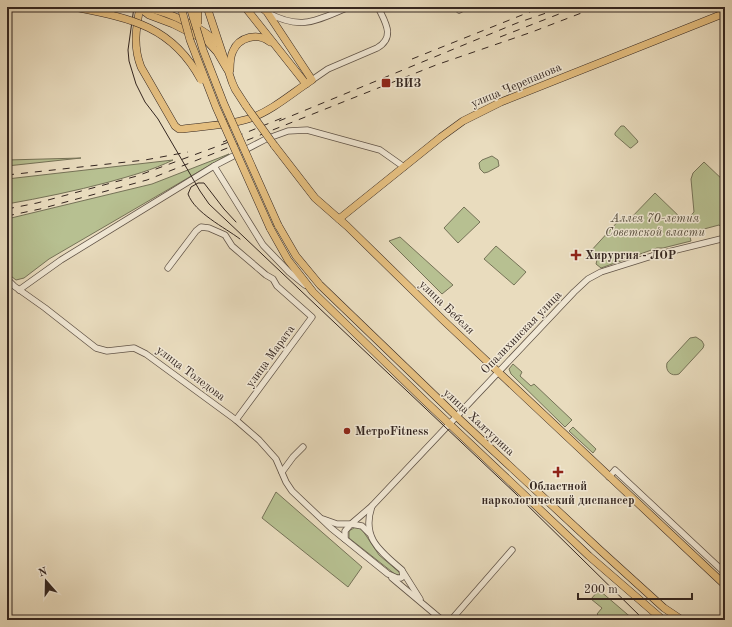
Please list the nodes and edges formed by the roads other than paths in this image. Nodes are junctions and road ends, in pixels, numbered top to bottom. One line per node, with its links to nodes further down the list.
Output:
1 (73, 7): 20 (main road, bridge)
2 (139, 7): 16 (main road); 17 (main road); 19 (main road)
3 (181, 7): 20 (main road, bridge)
4 (190, 7): 15 (main road, bridge)
5 (199, 7): 15 (main road, bridge)
6 (208, 7): 16 (main road, улица Бебеля)
7 (349, 7): 11 (street)
8 (378, 7): 19 (street)
9 (465, 7): 12 (street)
10 (247, 9): 14 (main road)
11 (264, 10): 19 (main road)
12 (459, 10)
13 (725, 13): 22 (main road, улица Черепанова)
14 (276, 47): 18 (main road); 19 (main road)
15 (203, 50): 30 (main road, улица Халтурина, bridge)
16 (222, 51): 17 (main road, улица Бебеля)
17 (227, 69): 18 (main road, улица Бебеля)
18 (232, 82): 23 (main road, улица Бебеля, bridge)
19 (309, 82)
20 (216, 107): 28 (main road, улица Халтурина, bridge)
21 (214, 166): 22 (street); 27 (street); 28 (street)
22 (404, 167): 23 (main road, улица Черепанова)
23 (339, 219): 29 (main road, улица Бебеля)
24 (725, 238): 29 (street, Опалихинская улица)
25 (168, 268): 31 (street, улица Марата)
26 (7, 279): 27 (street, улица Толедова)
27 (19, 290): 31 (street, улица Толедова)
28 (313, 292): 32 (main road, улица Халтурина)
29 (498, 372): 30 (street, Опалихинская улица); 35 (main road, улица Бебеля)
30 (456, 416): 32 (street, Опалихинская улица); 50 (main road, улица Халтурина)
31 (236, 420): 34 (street, улица Толедова)
32 (449, 424): 36 (street, Опалихинская улица); 49 (main road, улица Халтурина)
33 (303, 447): 34 (street)
34 (282, 472): 37 (street, улица Толедова)
35 (609, 477): 43 (street); 45 (main road, улица Бебеля)
36 (372, 506): 38 (street, Опалихинская улица); 39 (street)
37 (321, 518): 38 (street); 40 (street, улица Толедова)
38 (351, 524): 39 (street); 40 (street)
39 (370, 533): 42 (street)
40 (345, 539): 44 (street, улица Толедова)
41 (512, 550): 48 (street)
42 (402, 570): 44 (street); 46 (street)
43 (725, 573)
44 (388, 574): 46 (street, улица Толедова)
45 (725, 585)
46 (422, 602): 47 (street)
47 (442, 620)
48 (451, 620)
49 (663, 620)
50 (682, 620)

